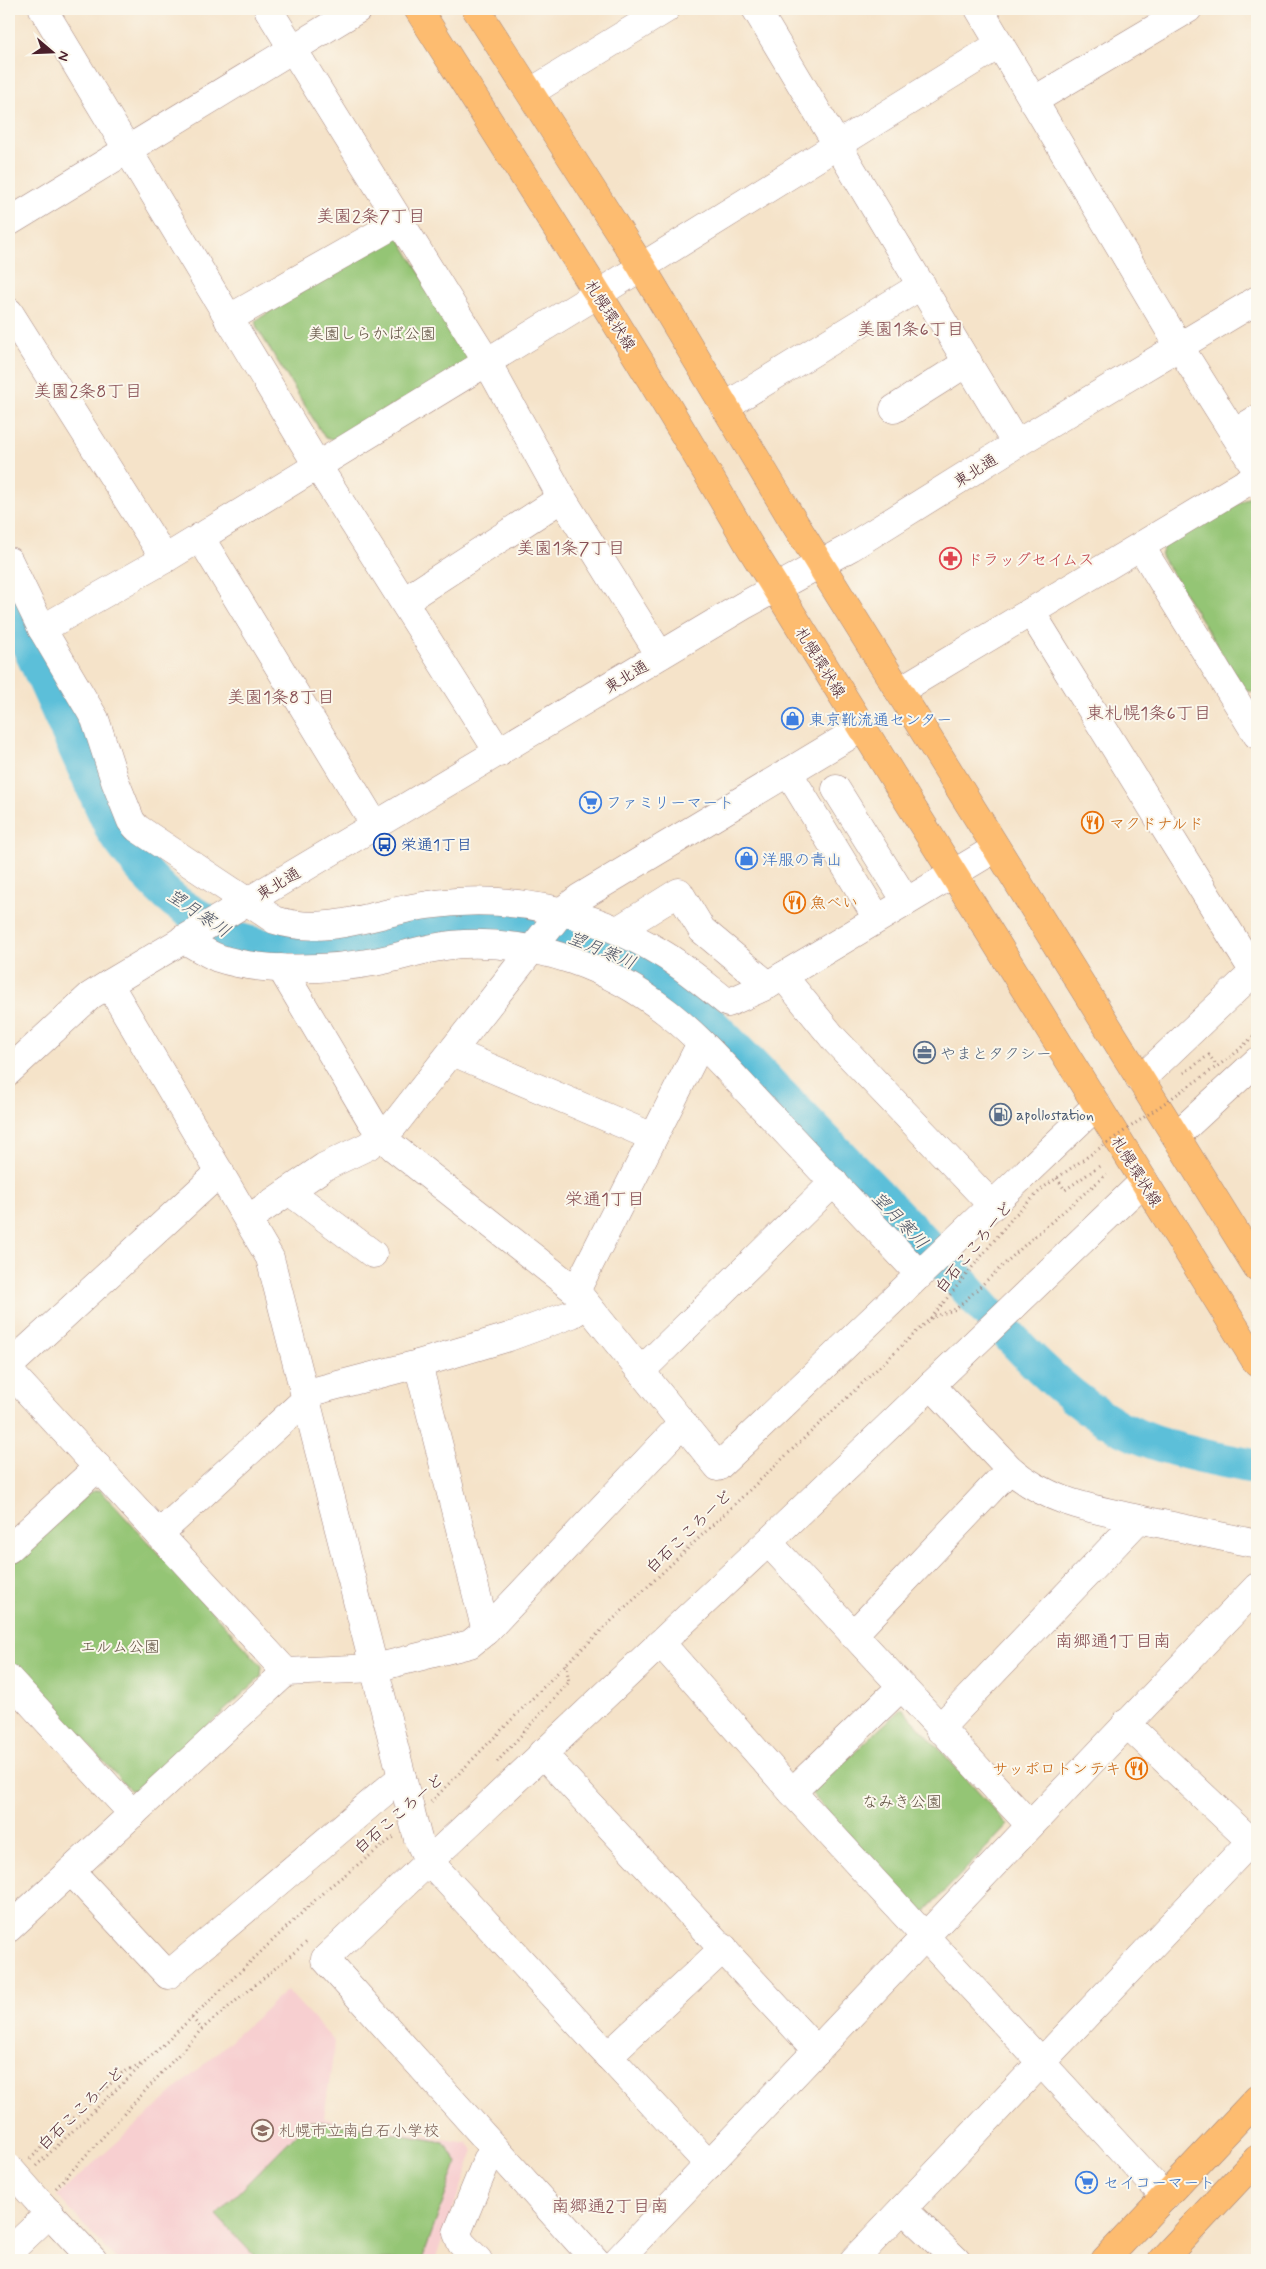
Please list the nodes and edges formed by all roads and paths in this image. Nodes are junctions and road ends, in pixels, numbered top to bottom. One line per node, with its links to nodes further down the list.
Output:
1 (43, 9): 15 (street)
2 (268, 9): 11 (street)
3 (358, 9): 11 (street)
4 (418, 9): 20 (main road, 札幌環状線)
5 (476, 9): 12 (main road)
6 (666, 9): 12 (street)
7 (756, 9): 14 (street)
8 (979, 9): 10 (street)
9 (1188, 9): 13 (street)
10 (1000, 44): 13 (street); 14 (street)
11 (293, 49): 15 (street); 17 (street)
12 (531, 92): 18 (main road)
13 (1033, 101): 24 (street)
14 (837, 146): 18 (street); 19 (street)
15 (128, 150): 16 (street); 23 (street)
16 (9, 222)
17 (399, 222): 23 (street); 25 (street)
18 (641, 266): 20 (street); 27 (main road)
19 (922, 285): 26 (street); 27 (street)
20 (598, 294): 25 (street); 41 (main road, 札幌環状線)
21 (1257, 300): 24 (street, 東北通)
22 (9, 312): 38 (street)
23 (228, 319): 32 (street)
24 (1179, 346): 30 (street); 31 (street, 東北通)
25 (487, 362): 32 (street); 35 (street)
26 (968, 362): 28 (street); 31 (street)
27 (724, 407): 40 (main road)
28 (894, 410)
29 (1257, 419): 30 (street)
30 (1234, 433): 33 (street)
31 (1016, 444): 40 (street, 東北通)
32 (317, 465): 36 (street); 42 (street)
33 (1257, 470)
34 (1257, 476): 37 (street)
35 (562, 498): 42 (street); 45 (street)
36 (200, 537): 38 (street); 53 (street)
37 (1141, 547): 43 (street); 47 (street)
38 (165, 559): 44 (street)
39 (9, 561): 44 (street)
40 (820, 564): 41 (street, 東北通); 46 (main road)
41 (775, 588): 45 (street, 東北通); 48 (main road, 札幌環状線)
42 (404, 601): 50 (street)
43 (1031, 612): 46 (street); 65 (street)
44 (42, 629): 59 (street)
45 (660, 655): 50 (street, 東北通)
46 (899, 691): 55 (main road)
47 (1250, 705): 49 (street)
48 (862, 728): 51 (street); 57 (main road, 札幌環状線)
49 (1257, 735)
50 (499, 753): 53 (street, 東北通)
51 (788, 772): 56 (street); 62 (street)
52 (836, 789): 54 (street)
53 (375, 824): 59 (street, 東北通)
54 (874, 830): 56 (street); 58 (street)
55 (996, 848): 57 (street); 75 (main road)
56 (837, 854): 60 (street)
57 (953, 874): 58 (street); 76 (main road, 札幌環状線)
58 (906, 901): 60 (street)
59 (239, 906): 62 (street); 63 (street, 東北通)
60 (874, 912): 66 (street)
61 (618, 930): 62 (street); 66 (street); 66 (street)
62 (548, 931): 64 (street); 69 (street); 70 (street)
63 (187, 937): 64 (street); 67 (street, 東北通)
64 (280, 968): 77 (street)
65 (1256, 970): 75 (street)
66 (770, 979): 87 (street)
67 (109, 984): 74 (street, 東北通); 81 (street)
68 (1257, 1033): 73 (path, 白石こころーど, bridge)
69 (701, 1043): 78 (street); 85 (street)
70 (453, 1052): 77 (street); 78 (street)
71 (1209, 1055): 73 (path)
72 (1257, 1061): 79 (street)
73 (1218, 1066): 83 (path, 白石こころーど, bridge)
74 (9, 1071)
75 (1140, 1080): 79 (main road)
76 (1097, 1105): 84 (main road, 札幌環状線); 87 (street)
77 (382, 1135): 86 (street); 92 (street)
78 (653, 1136): 92 (street)
79 (1176, 1136): 91 (main road)
80 (1101, 1165): 83 (path)
81 (220, 1172): 88 (street); 96 (street)
82 (1107, 1174): 93 (path)
83 (1057, 1178): 93 (path, 白石こころーど, bridge)
84 (1144, 1181): 95 (main road, 札幌環状線); 99 (street)
85 (834, 1182): 90 (street); 98 (street)
86 (289, 1191): 88 (street); 89 (street)
87 (992, 1206): 90 (street)
88 (248, 1219): 100 (street)
89 (373, 1254)
90 (930, 1265): 101 (street)
91 (1257, 1267)
92 (581, 1298): 94 (street); 98 (street)
93 (930, 1318): 113 (path, 白石こころーど)
94 (418, 1364): 100 (street); 110 (street)
95 (1257, 1364)
96 (9, 1366)
97 (9, 1371): 102 (street)
98 (641, 1371): 101 (street)
99 (931, 1385): 103 (street); 106 (street)
100 (307, 1398): 105 (street); 114 (street)
101 (683, 1423): 110 (street)
102 (98, 1467): 105 (street); 108 (street)
103 (1010, 1469): 104 (street); 111 (street)
104 (1139, 1519): 107 (street); 119 (street)
105 (159, 1534): 115 (street)
106 (768, 1542): 111 (street); 112 (street)
107 (1257, 1544)
108 (9, 1549)
109 (1257, 1587): 118 (street)
110 (486, 1631): 114 (street)
111 (853, 1635): 117 (street)
112 (661, 1643): 120 (street); 123 (street)
113 (566, 1664): 121 (path); 122 (path, 白石こころーど)
114 (375, 1668): 115 (street); 122 (street)
115 (286, 1672): 124 (street)
116 (9, 1679): 124 (street)
117 (901, 1687): 119 (street); 123 (street)
118 (1126, 1723): 125 (street); 126 (street)
119 (939, 1729): 125 (street)
120 (542, 1753): 127 (street); 131 (street)
121 (492, 1768)
122 (413, 1792): 127 (street, bridge); 128 (street)
123 (792, 1792): 130 (street)
124 (133, 1814): 128 (street)
125 (1030, 1825): 130 (street)
126 (1254, 1844): 136 (street)
127 (414, 1845): 132 (path, 白石こころーど); 134 (street); 138 (street)
128 (71, 1871): 129 (street)
129 (10, 1925)
130 (925, 1936): 133 (street); 136 (street)
131 (724, 1948): 133 (street); 134 (street)
132 (192, 2018): 135 (path, 白石こころーど); 143 (path)
133 (817, 2051): 140 (street)
134 (608, 2056): 140 (street)
135 (146, 2062): 141 (path, 白石こころーど); 141 (path, 白石こころーど)
136 (1041, 2063): 142 (street); 144 (street)
137 (1257, 2099): 142 (main road)
138 (495, 2149): 147 (street); 148 (street)
139 (1257, 2159): 153 (main road)
140 (709, 2165): 149 (street)
141 (22, 2167): 143 (street, bridge)
142 (1165, 2197): 152 (main road)
143 (43, 2206): 145 (street); 146 (street)
144 (903, 2209): 150 (street); 151 (street)
145 (9, 2252)
146 (93, 2260)
147 (478, 2260)
148 (595, 2260)
149 (618, 2260)
150 (854, 2260)
151 (956, 2260)
152 (1105, 2260)
153 (1162, 2260)

